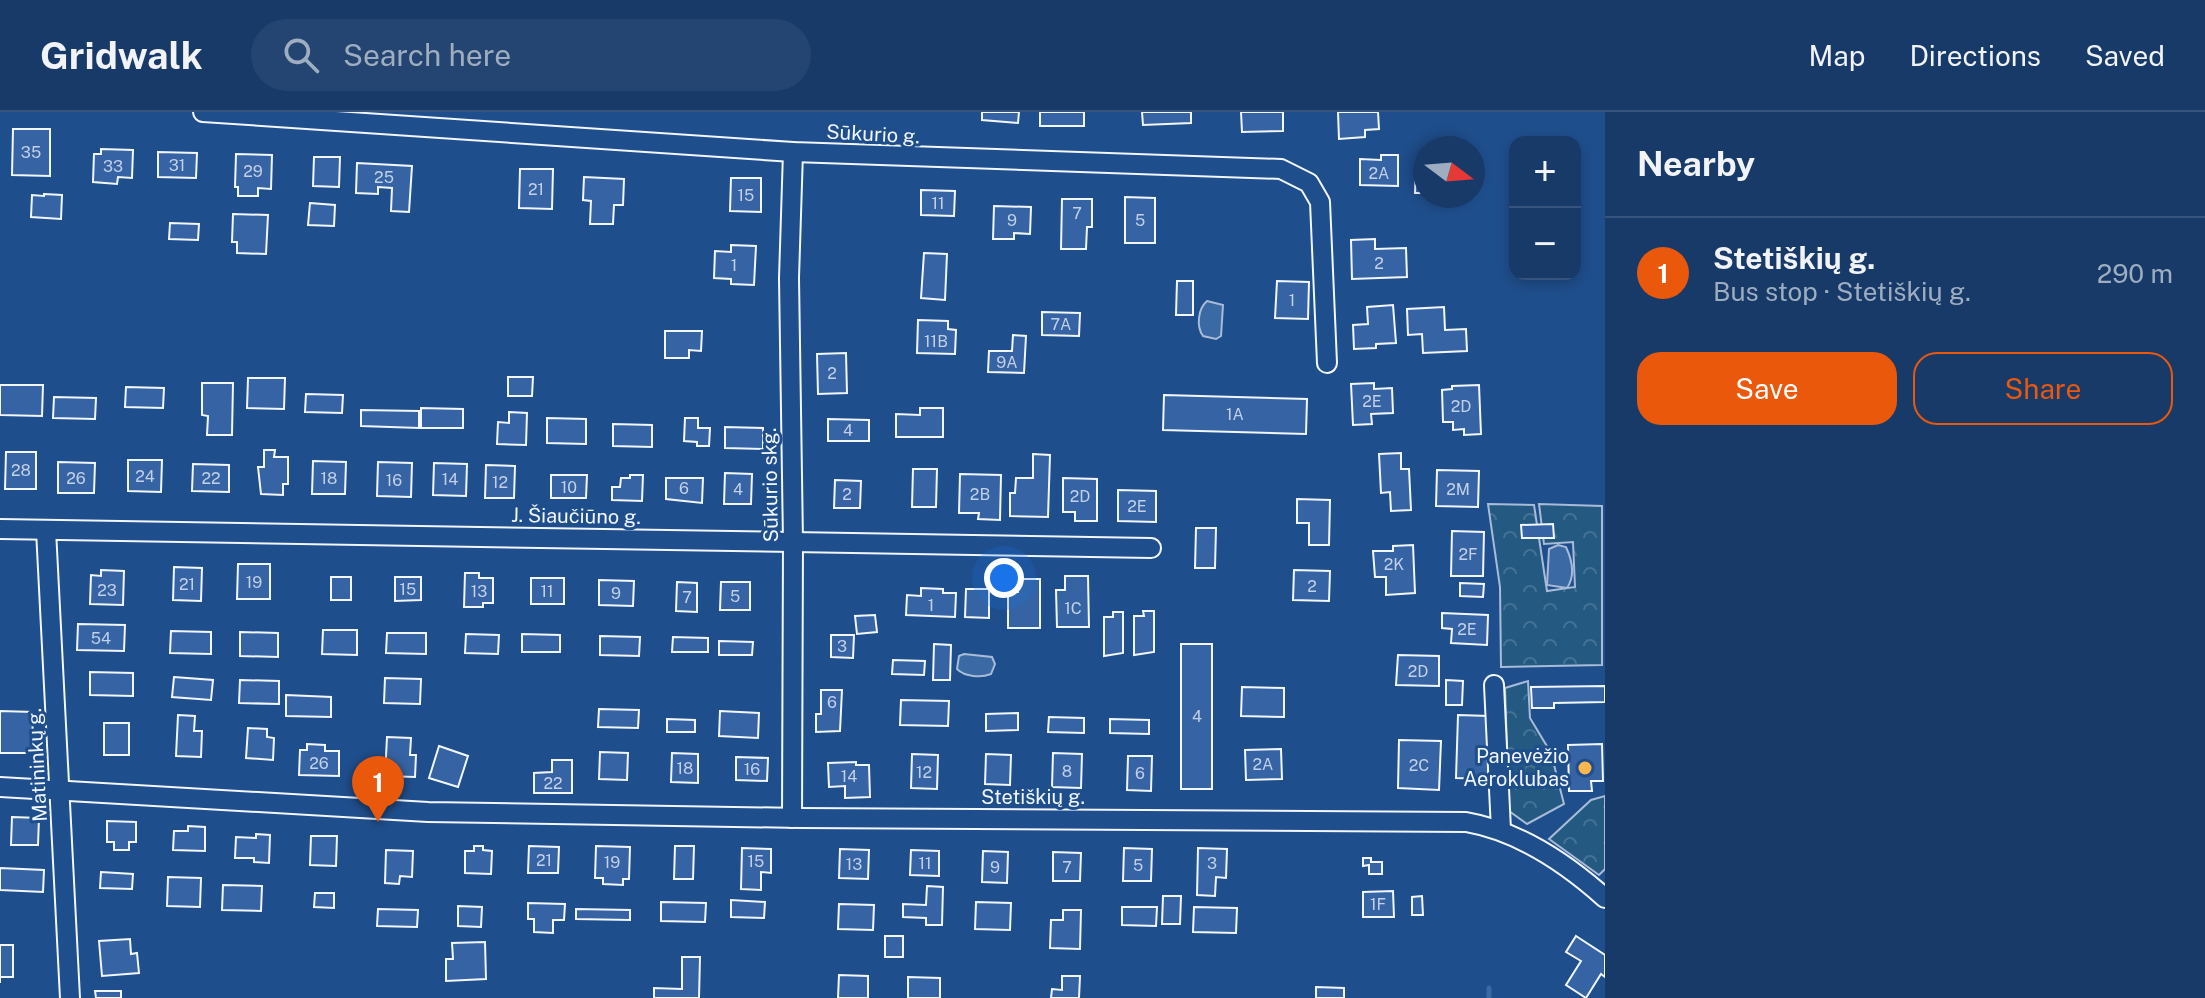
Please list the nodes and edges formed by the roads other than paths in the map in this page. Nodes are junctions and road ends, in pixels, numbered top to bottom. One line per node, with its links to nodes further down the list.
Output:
1 (203, 112): 2 (street, Sūkurio g.)
2 (793, 152): 3 (street, Sūkurio g.); 6 (street, Sūkurio skg.)
3 (1327, 363)
4 (0, 529): 5 (street, J. Šiaučiūno g.)
5 (46, 530): 6 (street, J. Šiaučiūno g.); 10 (street, Matininkų g.)
6 (793, 542): 7 (street, J. Šiaučiūno g.); 11 (street, Sūkurio skg.)
7 (1151, 548)
8 (1494, 685): 12 (street)
9 (0, 787): 10 (street, Stetiškių g.)
10 (60, 789): 11 (street, Stetiškių g.); 14 (street, Matininkų g.)
11 (792, 818): 12 (street, Stetiškių g.)
12 (1501, 830): 13 (street, Stetiškių g.)
13 (1605, 898)
14 (70, 998)

